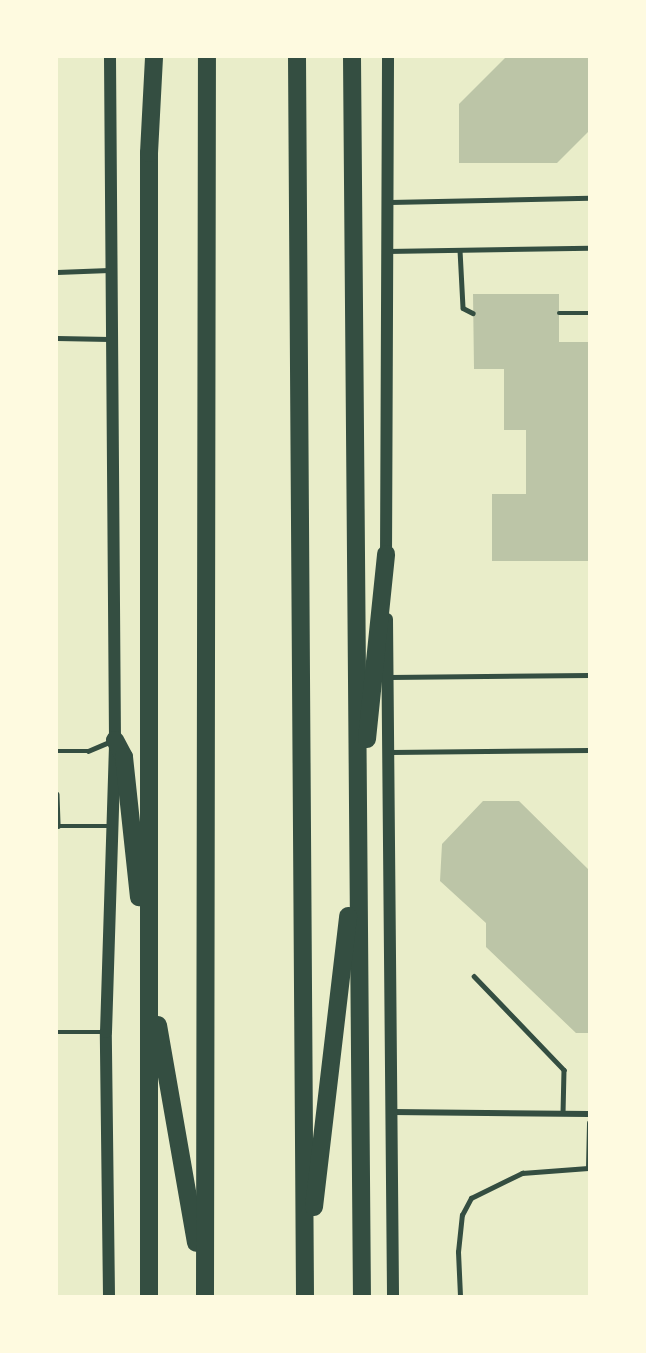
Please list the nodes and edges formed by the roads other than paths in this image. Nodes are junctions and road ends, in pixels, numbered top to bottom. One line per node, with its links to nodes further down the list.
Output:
1 (110, 57): 12 (main road)
2 (154, 57): 40 (highway)
3 (207, 57): 38 (highway)
4 (297, 57): 37 (highway)
5 (352, 57): 41 (highway)
6 (388, 57): 8 (main road)
7 (589, 198): 8 (lane)
8 (387, 202): 11 (main road)
9 (589, 248): 10 (lane)
10 (460, 250): 11 (lane); 14 (lane)
11 (387, 251): 19 (main road)
12 (109, 270): 13 (lane); 18 (main road)
13 (57, 272)
14 (473, 313)
15 (559, 313): 16 (lane)
16 (589, 313)
17 (57, 338): 18 (lane)
18 (109, 339): 22 (main road)
19 (386, 554): 21 (main road); 37 (highway)
20 (589, 675): 21 (lane)
21 (387, 677): 25 (main road)
22 (115, 740): 24 (lane); 28 (main road); 38 (highway)
23 (589, 750): 25 (lane)
24 (57, 751)
25 (388, 752): 32 (main road)
26 (57, 794): 27 (lane)
27 (58, 826): 28 (lane)
28 (109, 826): 31 (main road)
29 (474, 976): 33 (lane)
30 (57, 1032): 31 (lane)
31 (106, 1032): 39 (main road)
32 (392, 1112): 33 (street); 42 (main road)
33 (563, 1113): 34 (street)
34 (589, 1114)
35 (589, 1123): 36 (lane)
36 (588, 1168): 43 (lane)
37 (305, 1290)
38 (205, 1292)
39 (109, 1296)
40 (149, 1296)
41 (362, 1296)
42 (393, 1296)
43 (460, 1296)

